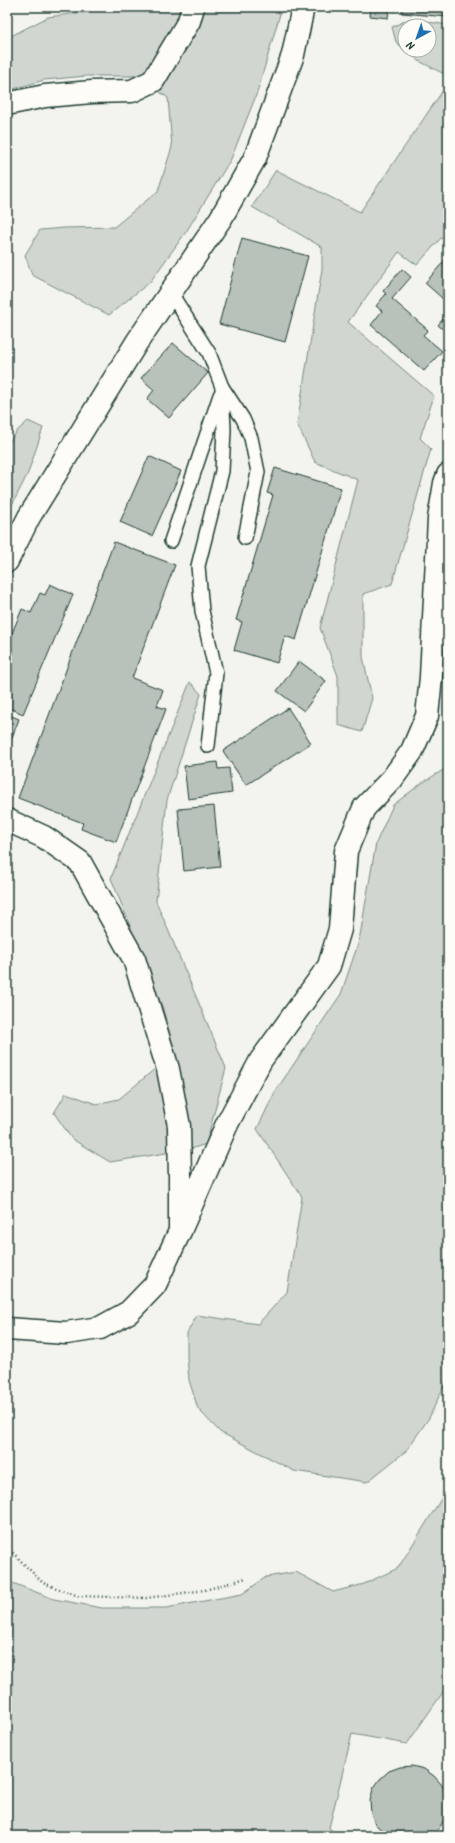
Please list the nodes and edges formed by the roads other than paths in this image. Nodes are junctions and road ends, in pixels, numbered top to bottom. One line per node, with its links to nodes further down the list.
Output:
1 (192, 7): 3 (street)
2 (303, 7): 4 (street)
3 (7, 104)
4 (170, 292): 5 (lane); 9 (street)
5 (222, 387): 7 (lane); 8 (lane); 10 (lane)
6 (448, 475): 12 (street)
7 (245, 538)
8 (171, 542)
9 (7, 561)
10 (208, 746)
11 (7, 820): 12 (street)
12 (180, 1231): 13 (street)
13 (7, 1329)

